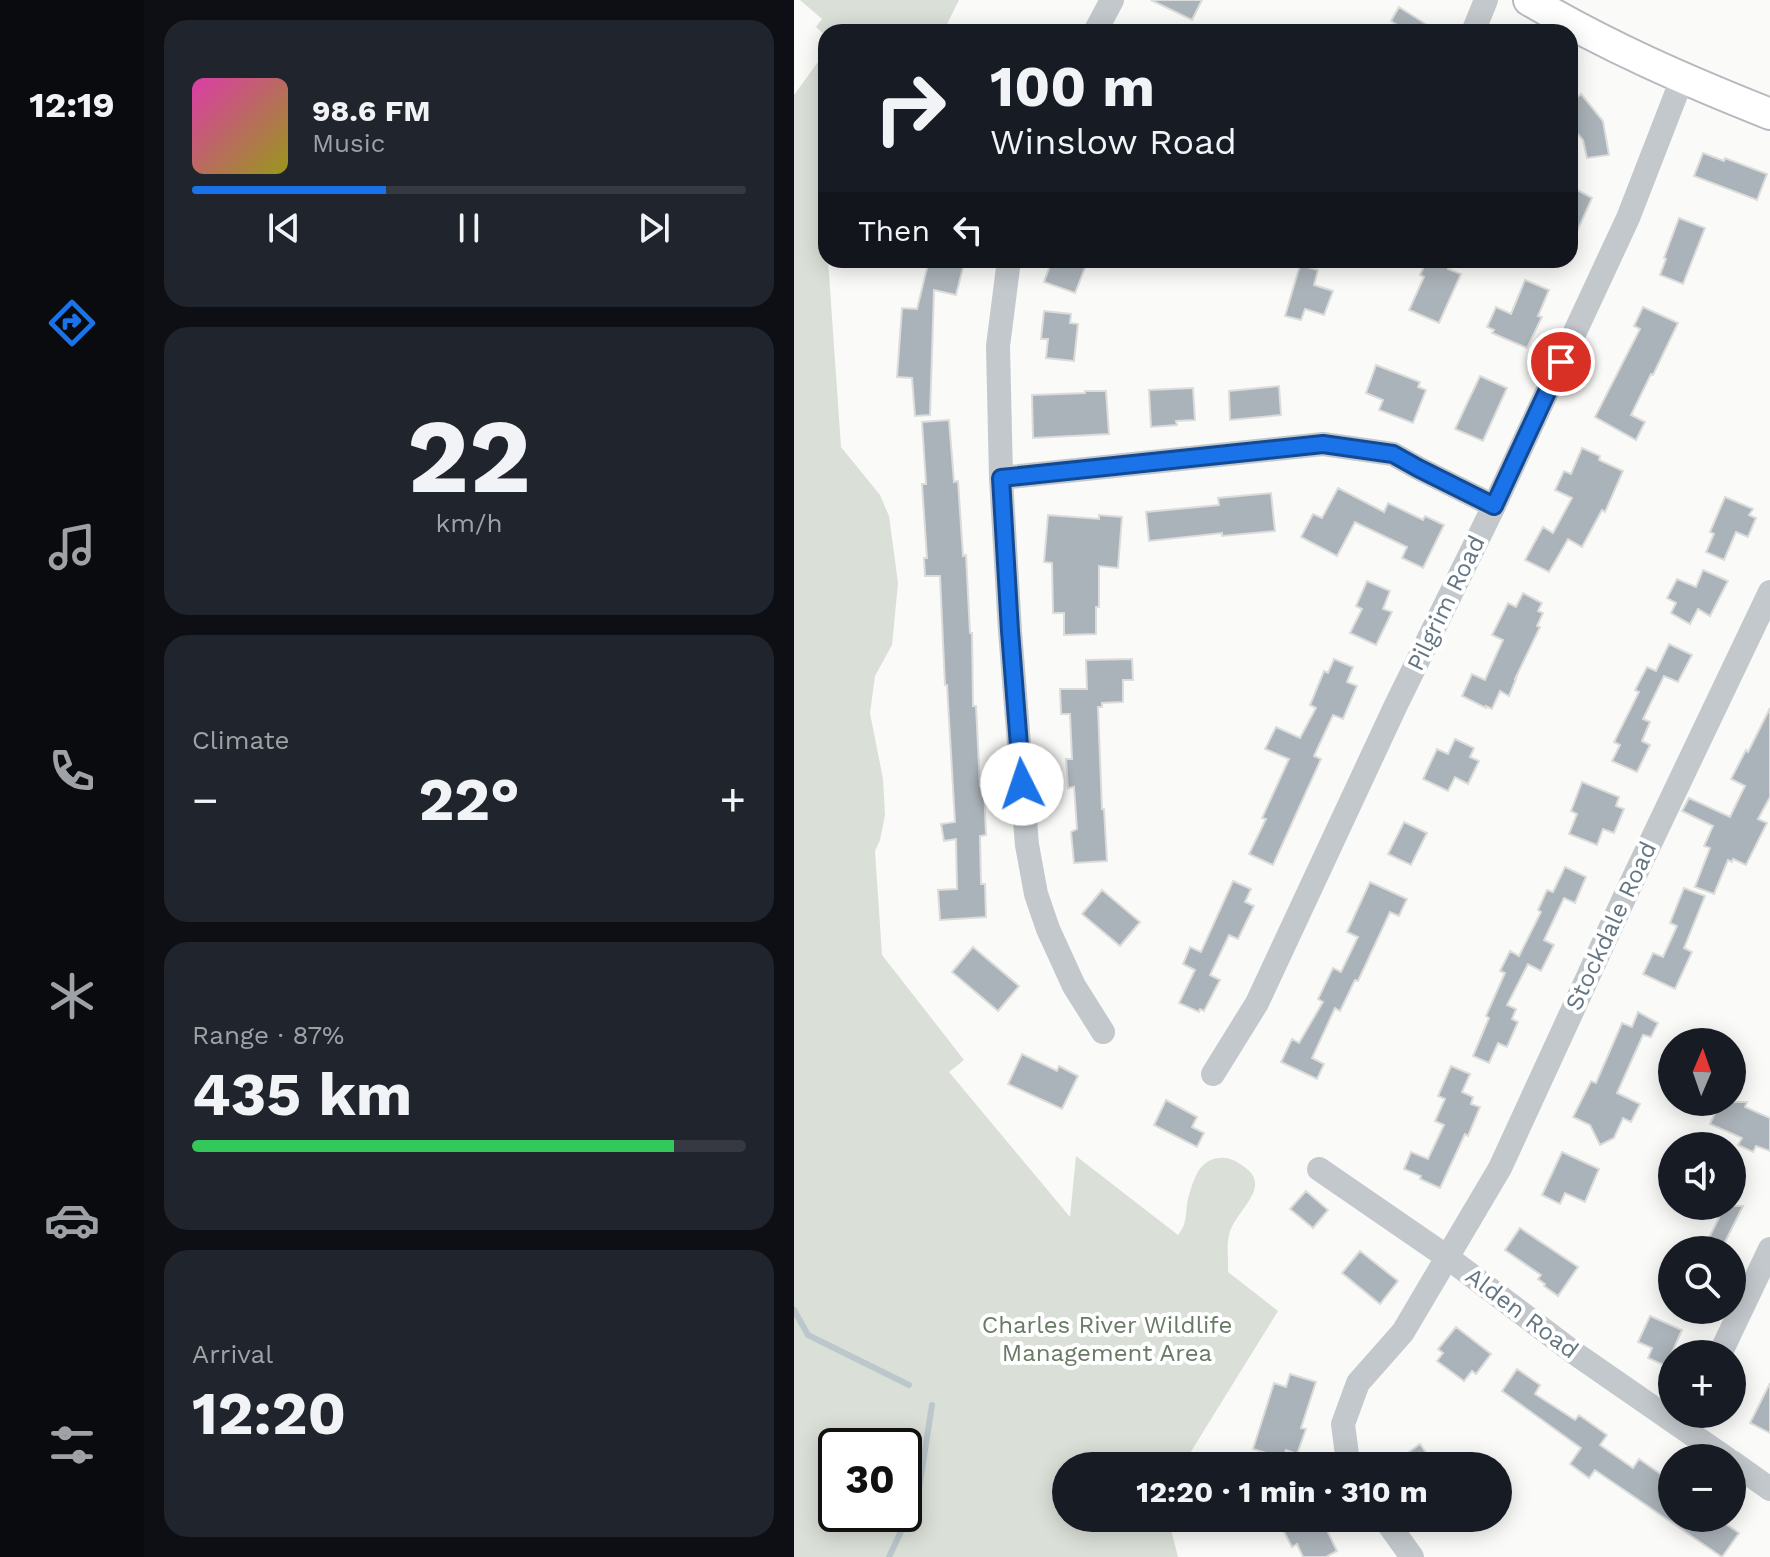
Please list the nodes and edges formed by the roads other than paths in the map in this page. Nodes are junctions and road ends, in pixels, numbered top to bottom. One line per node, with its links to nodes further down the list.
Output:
1 (1112, 0): 4 (street)
2 (1486, 0): 5 (street)
3 (1529, 0): 6 (main road)
4 (1099, 24)
5 (1476, 24)
6 (1572, 24)
7 (1578, 27): 8 (main road)
8 (1682, 79): 9 (main road); 12 (street, Pilgrim Road)
9 (1770, 114)
10 (1008, 268): 11 (street)
11 (1001, 478): 12 (street); 14 (street)
12 (1494, 506): 15 (street, Pilgrim Road)
13 (1770, 592): 18 (street, Stockdale Road)
14 (1103, 1032)
15 (1213, 1074)
16 (1319, 1169): 18 (street, Alden Road)
17 (1770, 1249): 19 (street)
18 (1447, 1257): 20 (street, Alden Road); 23 (street, Stockdale Road)
19 (1727, 1340)
20 (1658, 1403)
21 (1695, 1428): 22 (street, Alden Road)
22 (1712, 1444)
23 (1347, 1452)
24 (1746, 1472): 25 (street)
25 (1770, 1489)
26 (1394, 1532): 27 (street)
27 (1412, 1557)

